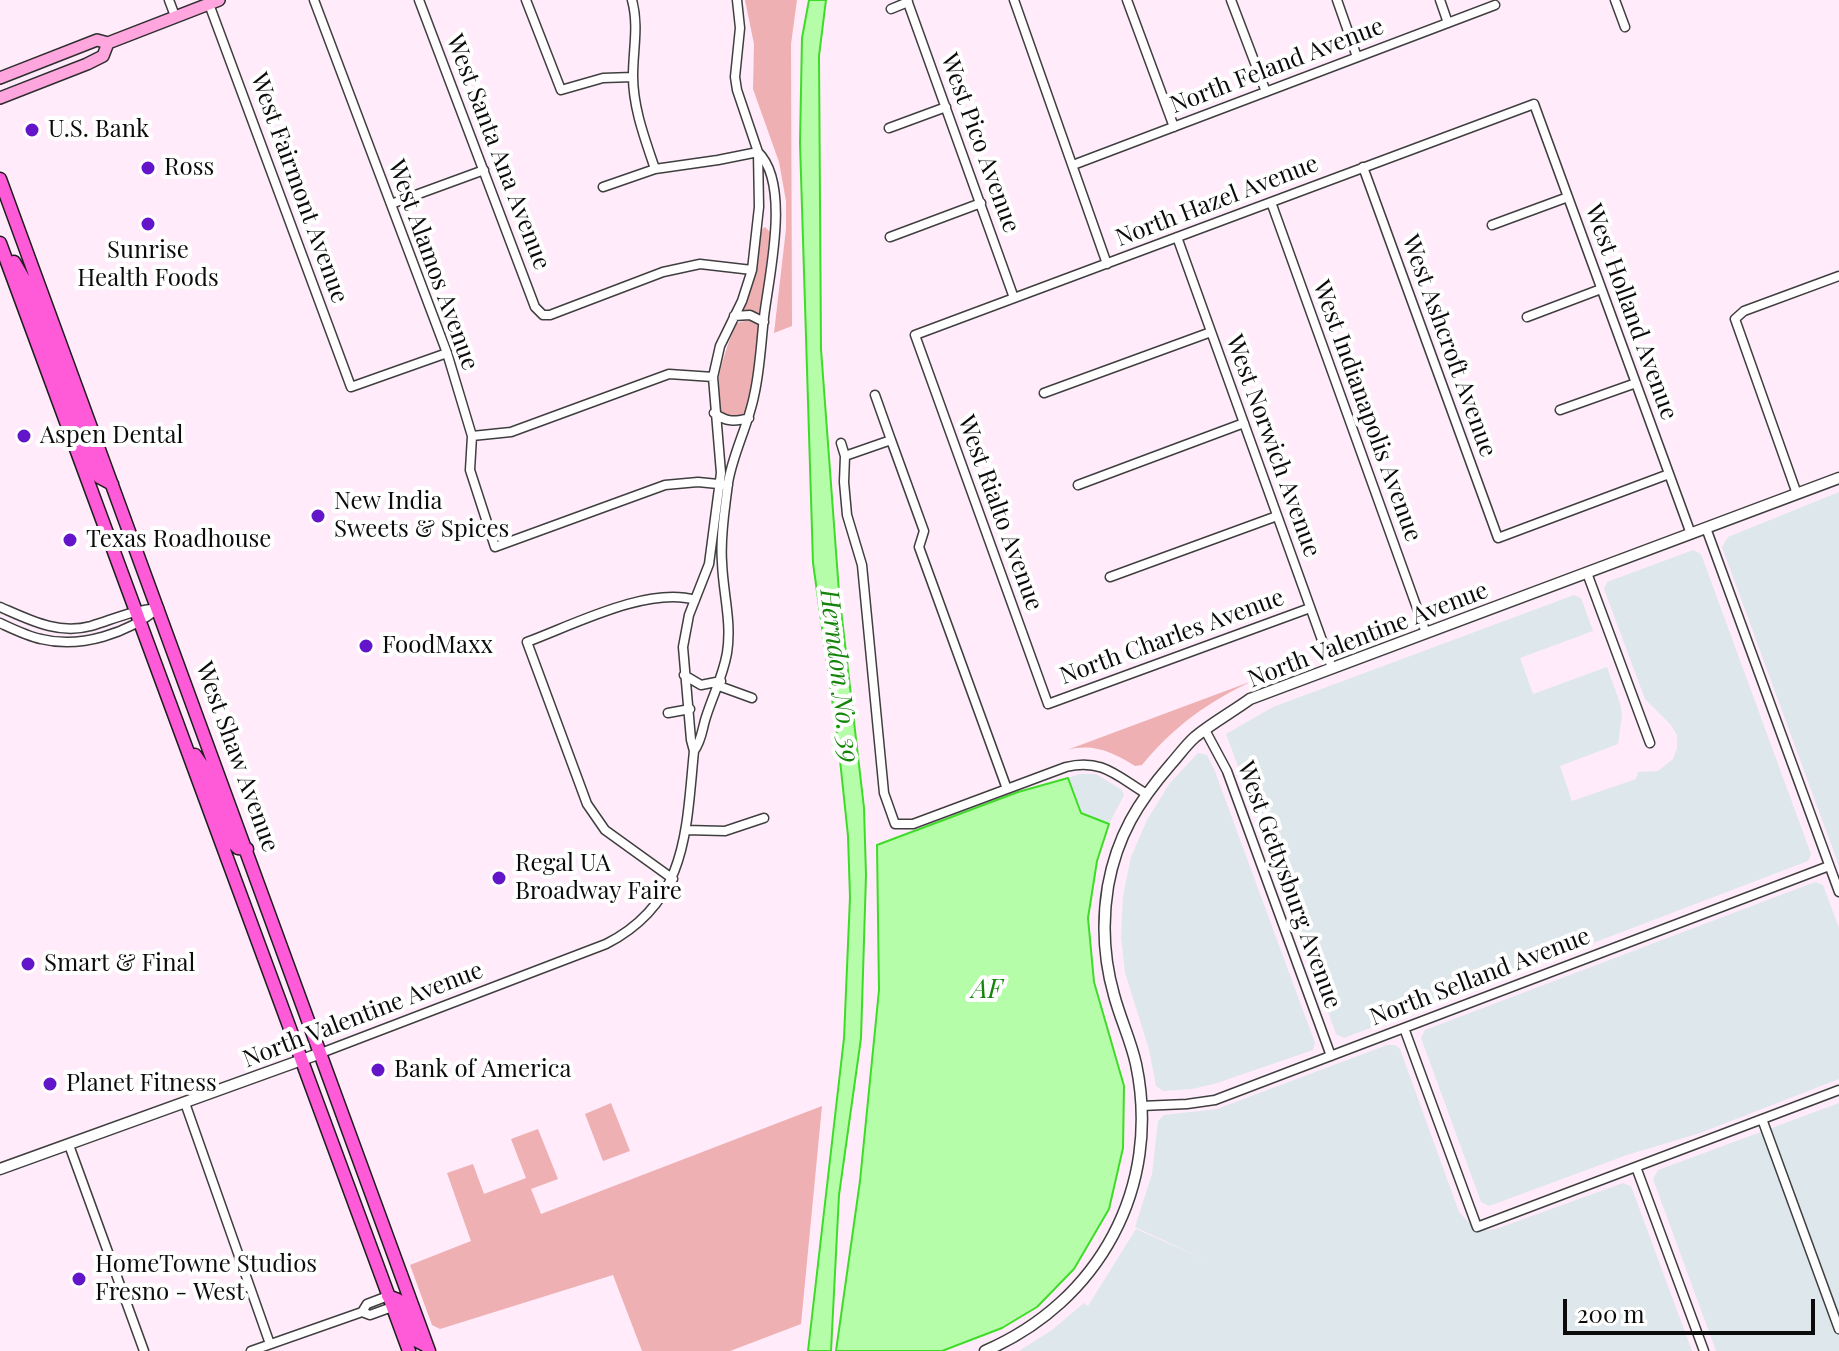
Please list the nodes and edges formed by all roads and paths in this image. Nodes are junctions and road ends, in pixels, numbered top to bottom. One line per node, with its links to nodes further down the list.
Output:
1 (169, 0): 17 (street)
2 (314, 0): 40 (street, West Alamos Avenue)
3 (419, 0): 34 (street, West Santa Ana Avenue)
4 (526, 0): 22 (street)
5 (632, 0): 22 (street)
6 (737, 0): 30 (street)
7 (1014, 0): 31 (street)
8 (1127, 0): 28 (street)
9 (1231, 0): 24 (street)
10 (1337, 0): 21 (street)
11 (1440, 0): 18 (street)
12 (1615, 0): 19 (street)
13 (908, 1): 16 (street, West Pico Avenue); 27 (street, West Pico Avenue)
14 (214, 2): 17 (main road); 55 (street, West Fairmont Avenue)
15 (1495, 5): 18 (street, North Feland Avenue)
16 (891, 9)
17 (175, 16): 20 (main road)
18 (1448, 23): 21 (street, North Feland Avenue)
19 (1625, 27)
20 (108, 43): 23 (main road); 25 (main road)
21 (1357, 57): 24 (street, North Feland Avenue)
22 (633, 77): 33 (street)
23 (0, 78)
24 (1266, 92): 28 (street, North Feland Avenue)
25 (0, 98)
26 (1534, 104): 32 (street, North Hazel Avenue); 37 (street, West Holland Avenue)
27 (946, 107): 29 (street); 39 (street, West Pico Avenue)
28 (1174, 127): 31 (street, North Feland Avenue)
29 (889, 128)
30 (758, 152): 33 (street); 46 (street); 52 (street)
31 (1073, 165): 45 (street)
32 (1363, 167): 38 (street, North Hazel Avenue); 70 (street, West Ashcroft Avenue)
33 (655, 169): 36 (street)
34 (484, 170): 40 (street); 46 (street, West Santa Ana Avenue)
35 (0, 179): 58 (main road, West Shaw Avenue)
36 (603, 187)
37 (1568, 197): 41 (street); 48 (street, West Holland Avenue)
38 (1271, 202): 43 (street, North Hazel Avenue); 88 (street, West Indianapolis Avenue)
39 (981, 203): 42 (street); 49 (street, West Pico Avenue)
40 (391, 204): 55 (street, West Alamos Avenue)
41 (1492, 225)
42 (890, 237)
43 (1177, 237): 45 (street, North Hazel Avenue); 53 (street, West Norwich Avenue)
44 (0, 240): 58 (main road); 59 (main road, West Shaw Avenue)
45 (1107, 264): 49 (street, North Hazel Avenue)
46 (752, 270): 50 (street)
47 (1839, 276): 75 (street)
48 (1601, 289): 51 (street); 57 (street, West Holland Avenue)
49 (1014, 298): 54 (street, North Hazel Avenue)
50 (734, 316): 52 (street); 56 (street)
51 (1527, 317)
52 (764, 322): 64 (street)
53 (1211, 332): 60 (street); 65 (street, West Norwich Avenue)
54 (915, 335): 93 (street, West Rialto Avenue)
55 (447, 353): 66 (street, West Alamos Avenue)
56 (713, 377): 63 (street); 66 (street)
57 (1636, 383): 62 (street); 70 (street, West Holland Avenue)
58 (77, 390): 72 (main road, West Shaw Avenue)
59 (56, 391): 72 (main road); 85 (main road, West Shaw Avenue)
60 (1044, 393)
61 (875, 395): 67 (street)
62 (1560, 410)
63 (714, 413): 64 (street); 73 (street)
64 (749, 418): 73 (street)
65 (1244, 423): 74 (street); 76 (street, West Norwich Avenue)
66 (472, 436): 73 (street, West Alamos Avenue)
67 (891, 440): 69 (street); 100 (street)
68 (841, 443): 69 (street)
69 (845, 456): 100 (street)
70 (1669, 474): 78 (street, West Holland Avenue)
71 (1839, 478): 75 (street, North Valentine Avenue)
72 (112, 484): 83 (main road, West Shaw Avenue)
73 (724, 484): 81 (street); 91 (street)
74 (1078, 485)
75 (1797, 494): 77 (street, North Valentine Avenue)
76 (1277, 516): 80 (street); 84 (street, West Norwich Avenue)
77 (1706, 528): 78 (street, North Valentine Avenue); 105 (street)
78 (1691, 534): 79 (street, North Valentine Avenue)
79 (1587, 573): 88 (street, North Valentine Avenue); 98 (street)
80 (1110, 577)
81 (695, 600): 90 (street); 106 (street)
82 (0, 607): 85 (street)
83 (159, 608): 85 (street); 86 (street); 104 (main road, West Shaw Avenue)
84 (1310, 608): 89 (street, West Norwich Avenue); 93 (street, North Charles Avenue)
85 (137, 609): 86 (main road, West Shaw Avenue)
86 (142, 622): 87 (street); 97 (main road, West Shaw Avenue)
87 (0, 623)
88 (1426, 633): 89 (street, North Valentine Avenue)
89 (1332, 668): 96 (street, North Valentine Avenue)
90 (684, 674): 91 (street); 94 (street)
91 (720, 684): 92 (street); 99 (street)
92 (752, 698)
93 (1048, 704)
94 (690, 709): 95 (street); 99 (street)
95 (668, 713)
96 (1205, 730): 101 (street, North Valentine Avenue); 110 (street, West Gettysburg Avenue)
97 (184, 738): 104 (main road); 111 (main road, West Shaw Avenue)
98 (1650, 743)
99 (694, 751): 103 (street)
100 (1007, 789): 101 (street)
101 (1145, 793): 114 (street, North Valentine Avenue)
102 (764, 818): 103 (street)
103 (686, 830): 106 (street)
104 (247, 849): 109 (main road, West Shaw Avenue)
105 (1829, 866): 107 (street); 108 (street, North Selland Avenue)
106 (673, 879): 109 (street, North Valentine Avenue)
107 (1839, 892)
108 (1404, 1028): 110 (street, North Selland Avenue); 117 (street)
109 (321, 1053): 111 (street, North Valentine Avenue); 122 (main road, West Shaw Avenue)
110 (1331, 1056): 114 (street, North Selland Avenue)
111 (302, 1060): 113 (street, North Valentine Avenue); 119 (main road, West Shaw Avenue)
112 (1839, 1090): 115 (street)
113 (185, 1103): 116 (street, North Valentine Avenue); 121 (street)
114 (1141, 1106): 126 (street, North Valentine Avenue)
115 (1762, 1119): 117 (street); 120 (street)
116 (69, 1145): 118 (street, North Valentine Avenue); 123 (street)
117 (1636, 1167): 127 (street)
118 (0, 1169)
119 (390, 1301): 121 (street); 122 (main road); 125 (main road, West Shaw Avenue)
120 (1839, 1329)
121 (270, 1344): 124 (street)
122 (428, 1349)
123 (144, 1351)
124 (251, 1351)
125 (409, 1351)
126 (985, 1351)
127 (1704, 1351)

